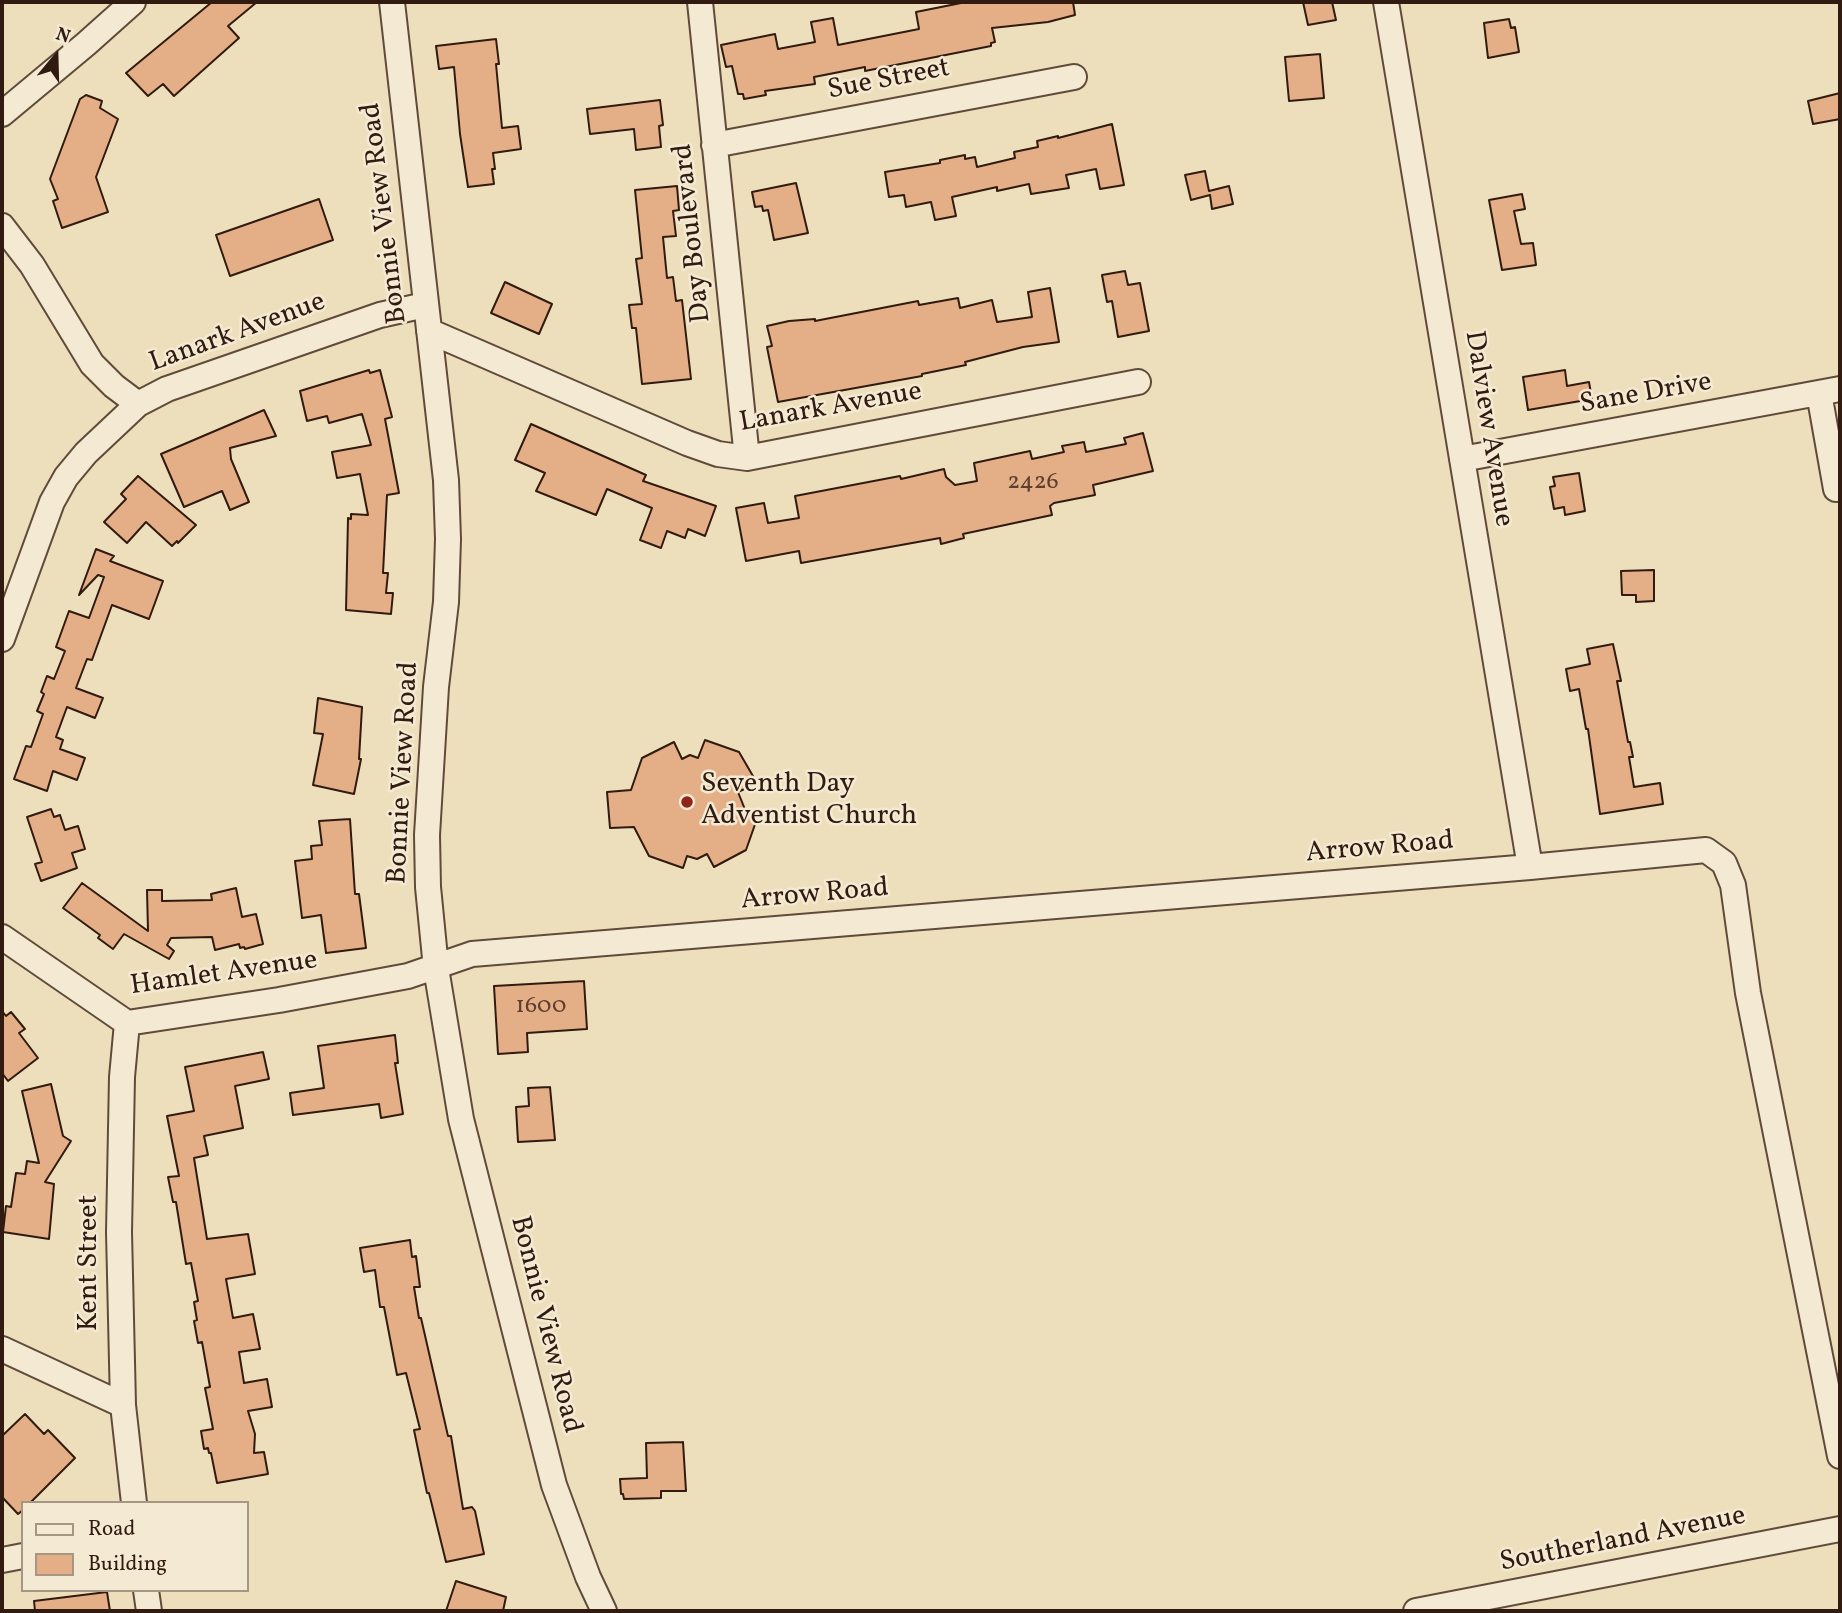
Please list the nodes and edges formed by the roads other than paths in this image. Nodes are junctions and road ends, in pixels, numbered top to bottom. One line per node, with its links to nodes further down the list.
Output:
1 (133, 2): 6 (street)
2 (392, 2): 9 (street, Bonnie View Road)
3 (700, 2): 7 (street, Day Boulevard)
4 (1386, 2): 15 (street, Dalview Avenue)
5 (1074, 77): 7 (street, Sue Street)
6 (2, 114)
7 (714, 145): 14 (street, Day Boulevard)
8 (2, 226): 13 (street)
9 (425, 305): 10 (street, Bonnie View Road); 13 (street, Lanark Avenue)
10 (429, 331): 14 (street, Lanark Avenue); 20 (street, Bonnie View Road)
11 (1138, 382): 14 (street, Lanark Avenue)
12 (1830, 391): 15 (street, Sane Drive); 16 (street)
13 (138, 404): 17 (street, Lanark Avenue)
14 (747, 457)
15 (1462, 459): 18 (street, Dalview Avenue)
16 (1836, 489)
17 (2, 639)
18 (1530, 867): 20 (street, Arrow Road); 24 (street, Arrow Road)
19 (2, 937): 21 (street, Hamlet Avenue)
20 (436, 968): 21 (street, Hamlet Avenue); 31 (street, Bonnie View Road)
21 (127, 1023): 23 (street, Kent Street)
22 (2, 1349): 23 (street)
23 (123, 1405): 25 (street, Kent Street)
24 (1840, 1456)
25 (134, 1501)
26 (1840, 1529): 32 (street, Southerland Avenue)
27 (21, 1556): 28 (street)
28 (2, 1560)
29 (146, 1592): 30 (street)
30 (149, 1611)
31 (604, 1611)
32 (1416, 1611)

